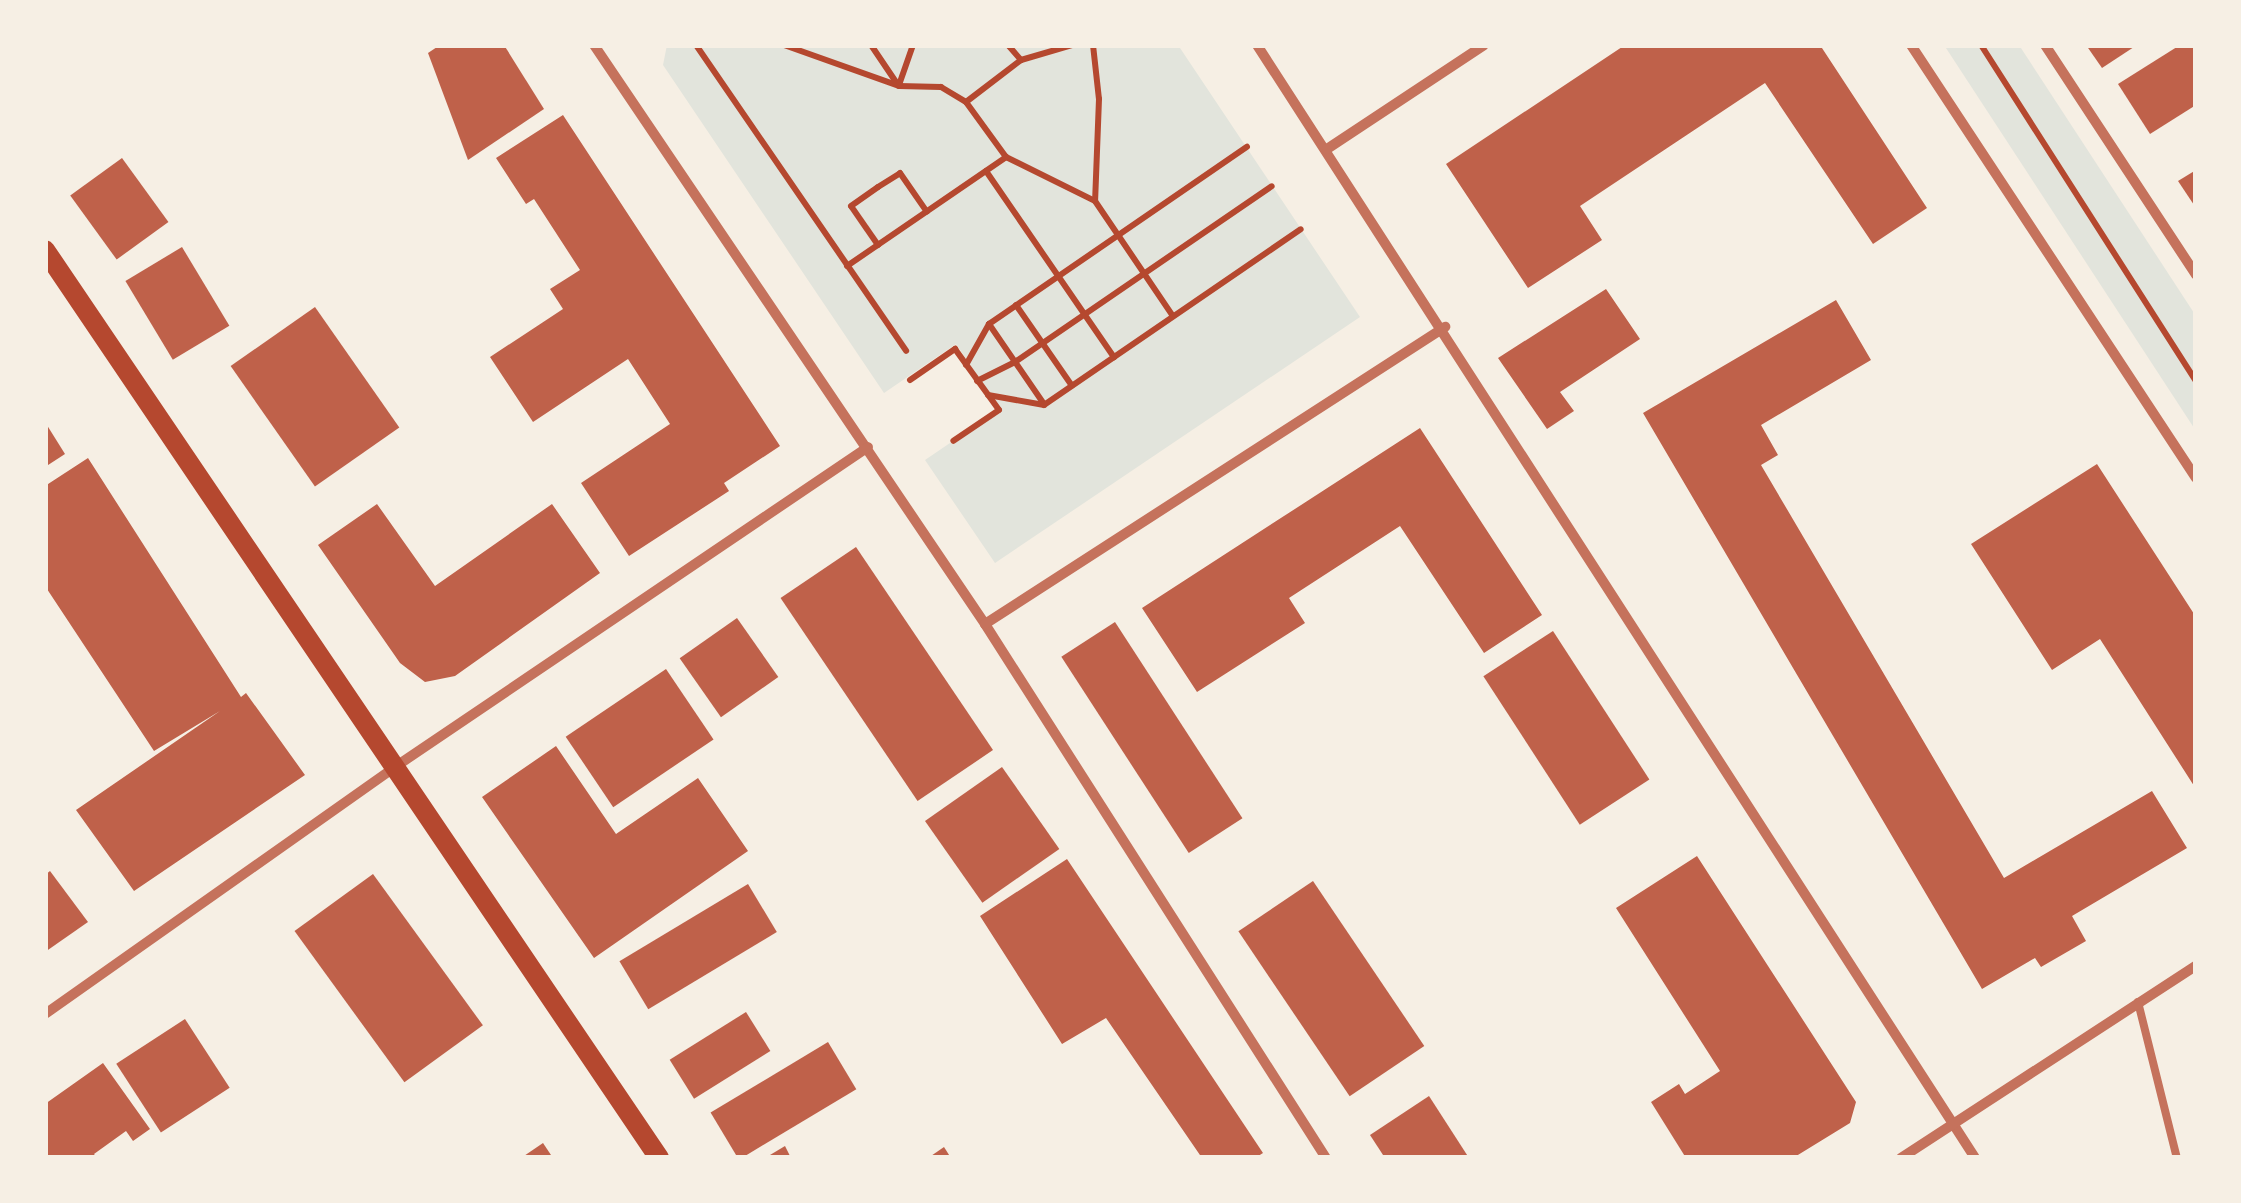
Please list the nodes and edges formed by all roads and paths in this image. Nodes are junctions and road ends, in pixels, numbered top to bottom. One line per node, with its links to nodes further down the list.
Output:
1 (594, 45): 49 (street)
2 (696, 45): 28 (path)
3 (784, 45): 15 (path)
4 (871, 45): 15 (path)
5 (913, 45): 15 (path)
6 (1008, 45): 14 (path)
7 (1072, 45): 14 (path)
8 (1093, 45): 22 (path)
9 (1257, 45): 18 (street)
10 (1484, 45): 18 (street)
11 (1911, 45): 50 (street)
12 (1981, 45): 44 (path)
13 (2045, 45): 30 (street)
14 (1022, 60): 16 (path)
15 (899, 86): 16 (path)
16 (966, 102): 19 (path)
17 (1247, 147): 25 (path)
18 (1327, 149): 36 (street)
19 (1006, 157): 20 (path); 22 (path)
20 (986, 171): 23 (path); 31 (path)
21 (1272, 186): 29 (path)
22 (1095, 201): 25 (path)
23 (926, 212): 26 (path); 26 (path)
24 (1301, 229): 34 (path)
25 (1118, 235): 29 (path); 31 (path)
26 (878, 245): 28 (path)
27 (45, 250): 52 (main road)
28 (848, 266): 38 (path)
29 (1144, 273): 33 (path); 34 (path)
30 (2196, 275)
31 (1058, 276): 32 (path); 33 (path)
32 (1016, 305): 35 (path); 37 (path)
33 (1085, 314): 37 (path); 39 (path)
34 (1174, 316): 39 (path)
35 (988, 324): 40 (path); 41 (path)
36 (1444, 327): 51 (street); 56 (street)
37 (1043, 344): 40 (path); 45 (path)
38 (906, 351)
39 (1114, 357): 45 (path)
40 (1015, 362): 43 (path); 47 (path)
41 (966, 364): 42 (path); 43 (path)
42 (910, 380)
43 (977, 381): 46 (path)
44 (2196, 382)
45 (1072, 386): 47 (path)
46 (988, 395): 47 (path); 48 (path)
47 (1044, 405)
48 (953, 442)
49 (868, 447): 51 (street); 52 (street)
50 (2196, 478)
51 (984, 624): 58 (street)
52 (395, 766): 55 (street); 57 (main road)
53 (2196, 966): 54 (street)
54 (2138, 1000): 56 (street); 61 (lane)
55 (45, 1014)
56 (1954, 1126): 59 (street); 60 (street)
57 (660, 1158)
58 (1326, 1158)
59 (1901, 1158)
60 (1976, 1158)
61 (2177, 1158)

